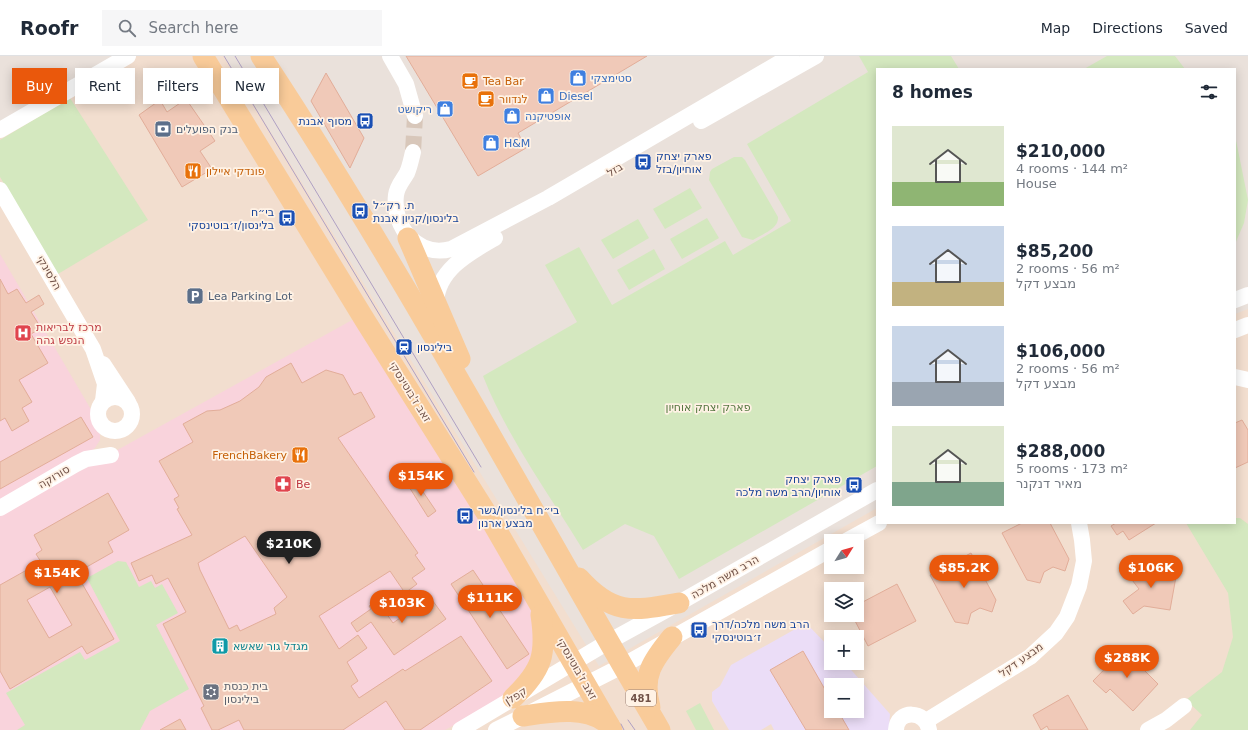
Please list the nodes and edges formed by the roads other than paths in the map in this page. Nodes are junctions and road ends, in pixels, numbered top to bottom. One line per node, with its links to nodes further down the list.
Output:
1 (203, 56): 31 (main road, זאב ז'בוטינסקי)
2 (261, 56): 22 (main road, 481)
3 (390, 56): 7 (street)
4 (791, 56): 11 (street, בזל)
5 (816, 56): 14 (street, בזל)
6 (128, 58): 8 (street)
7 (415, 116)
8 (0, 130)
9 (413, 152): 11 (street)
10 (0, 190): 17 (street, הלסינקי)
11 (408, 238): 14 (main road)
12 (1248, 295): 13 (street)
13 (1236, 300)
14 (436, 303): 22 (main road)
15 (1248, 325): 16 (street)
16 (1236, 330)
17 (96, 356): 20 (street, הלסינקי); 21 (street, הלסינקי)
18 (1236, 377): 19 (street)
19 (1248, 380)
20 (103, 401): 21 (street); 21 (street)
21 (128, 402)
22 (502, 453): 30 (main road, 481)
23 (111, 455): 25 (street, סורוקה)
24 (876, 491): 32 (street, הרב משה מלכה)
25 (0, 508)
26 (876, 524): 28 (street)
27 (1079, 524): 42 (street, מבצע דקל)
28 (858, 534)
29 (824, 553): 33 (street)
30 (565, 563): 32 (main road); 34 (main road, 481)
31 (539, 602): 35 (main road, זאב ז'בוטינסקי); 38 (main road)
32 (679, 603): 34 (street, הרב משה מלכה)
33 (672, 637): 36 (street); 41 (main road)
34 (608, 642): 35 (street, הרב משה מלכה); 36 (main road, 481)
35 (573, 663): 37 (main road, זאב ז'בוטינסקי); 38 (street, קפלן)
36 (622, 666): 37 (street); 41 (main road, 481)
37 (585, 684): 40 (street, קפלן); 43 (main road, זאב ז'בוטינסקי)
38 (513, 698): 44 (street, קפלן)
39 (1184, 706): 47 (street)
40 (523, 716): 43 (main road); 45 (street, קפלן)
41 (657, 724)
42 (927, 725): 46 (street)
43 (611, 728)
44 (460, 730)
45 (496, 730)
46 (896, 730)
47 (1148, 730)

